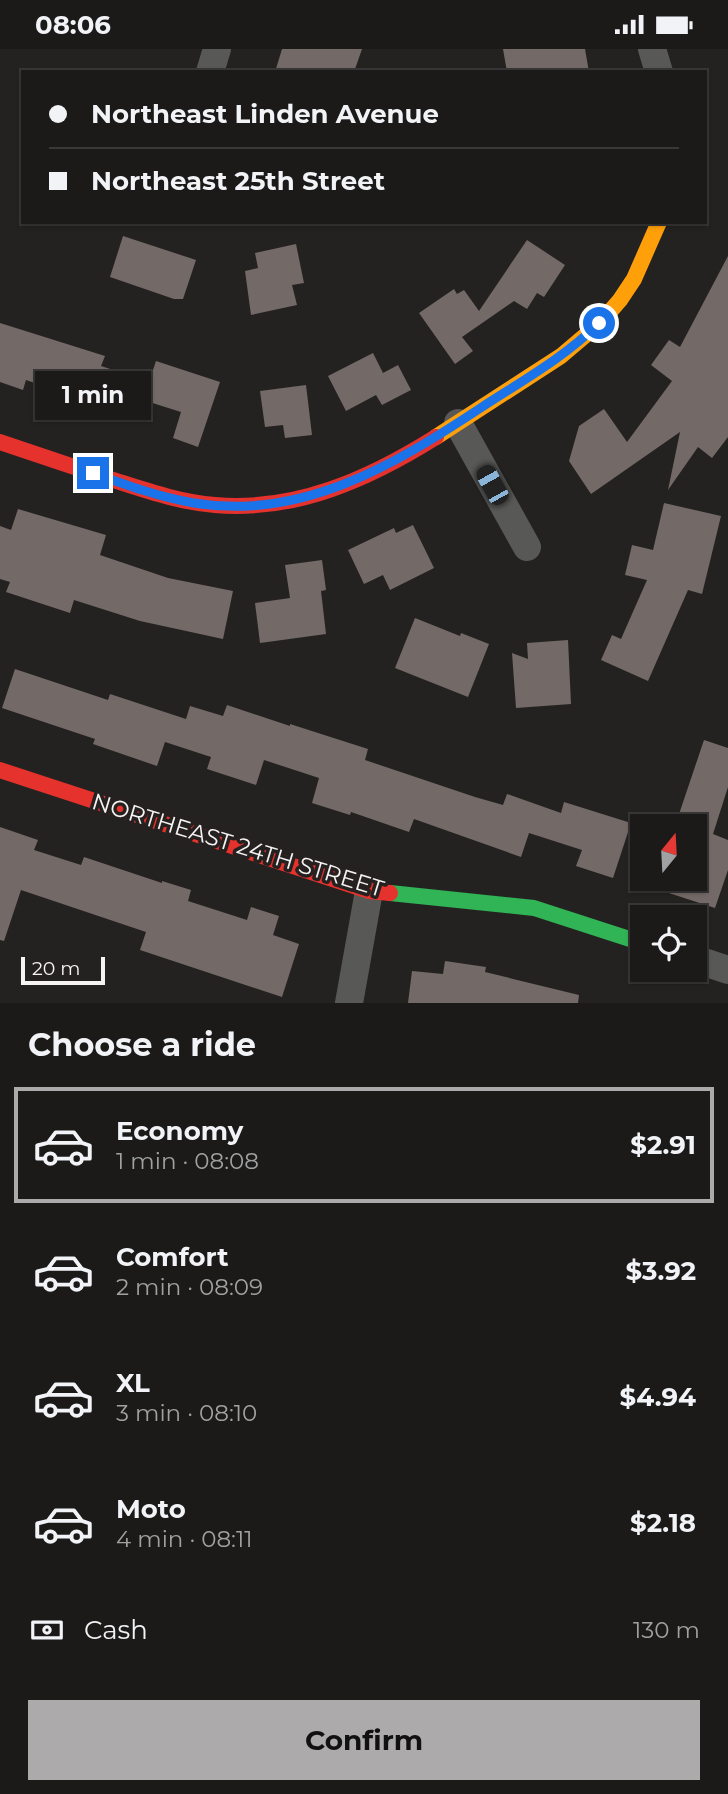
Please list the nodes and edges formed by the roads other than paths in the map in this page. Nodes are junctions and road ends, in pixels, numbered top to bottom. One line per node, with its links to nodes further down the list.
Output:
1 (218, 49): 3 (street)
2 (652, 49): 4 (street)
3 (211, 70)
4 (658, 70)
5 (658, 224): 6 (street)
6 (458, 423): 7 (street); 8 (street)
7 (0, 442)
8 (527, 547)
9 (0, 770): 10 (street, NORTHEAST 24TH STREET)
10 (369, 891): 11 (street, NORTHEAST 24TH STREET); 14 (street)
11 (630, 939)
12 (707, 963): 13 (street)
13 (728, 970)
14 (349, 1003)

